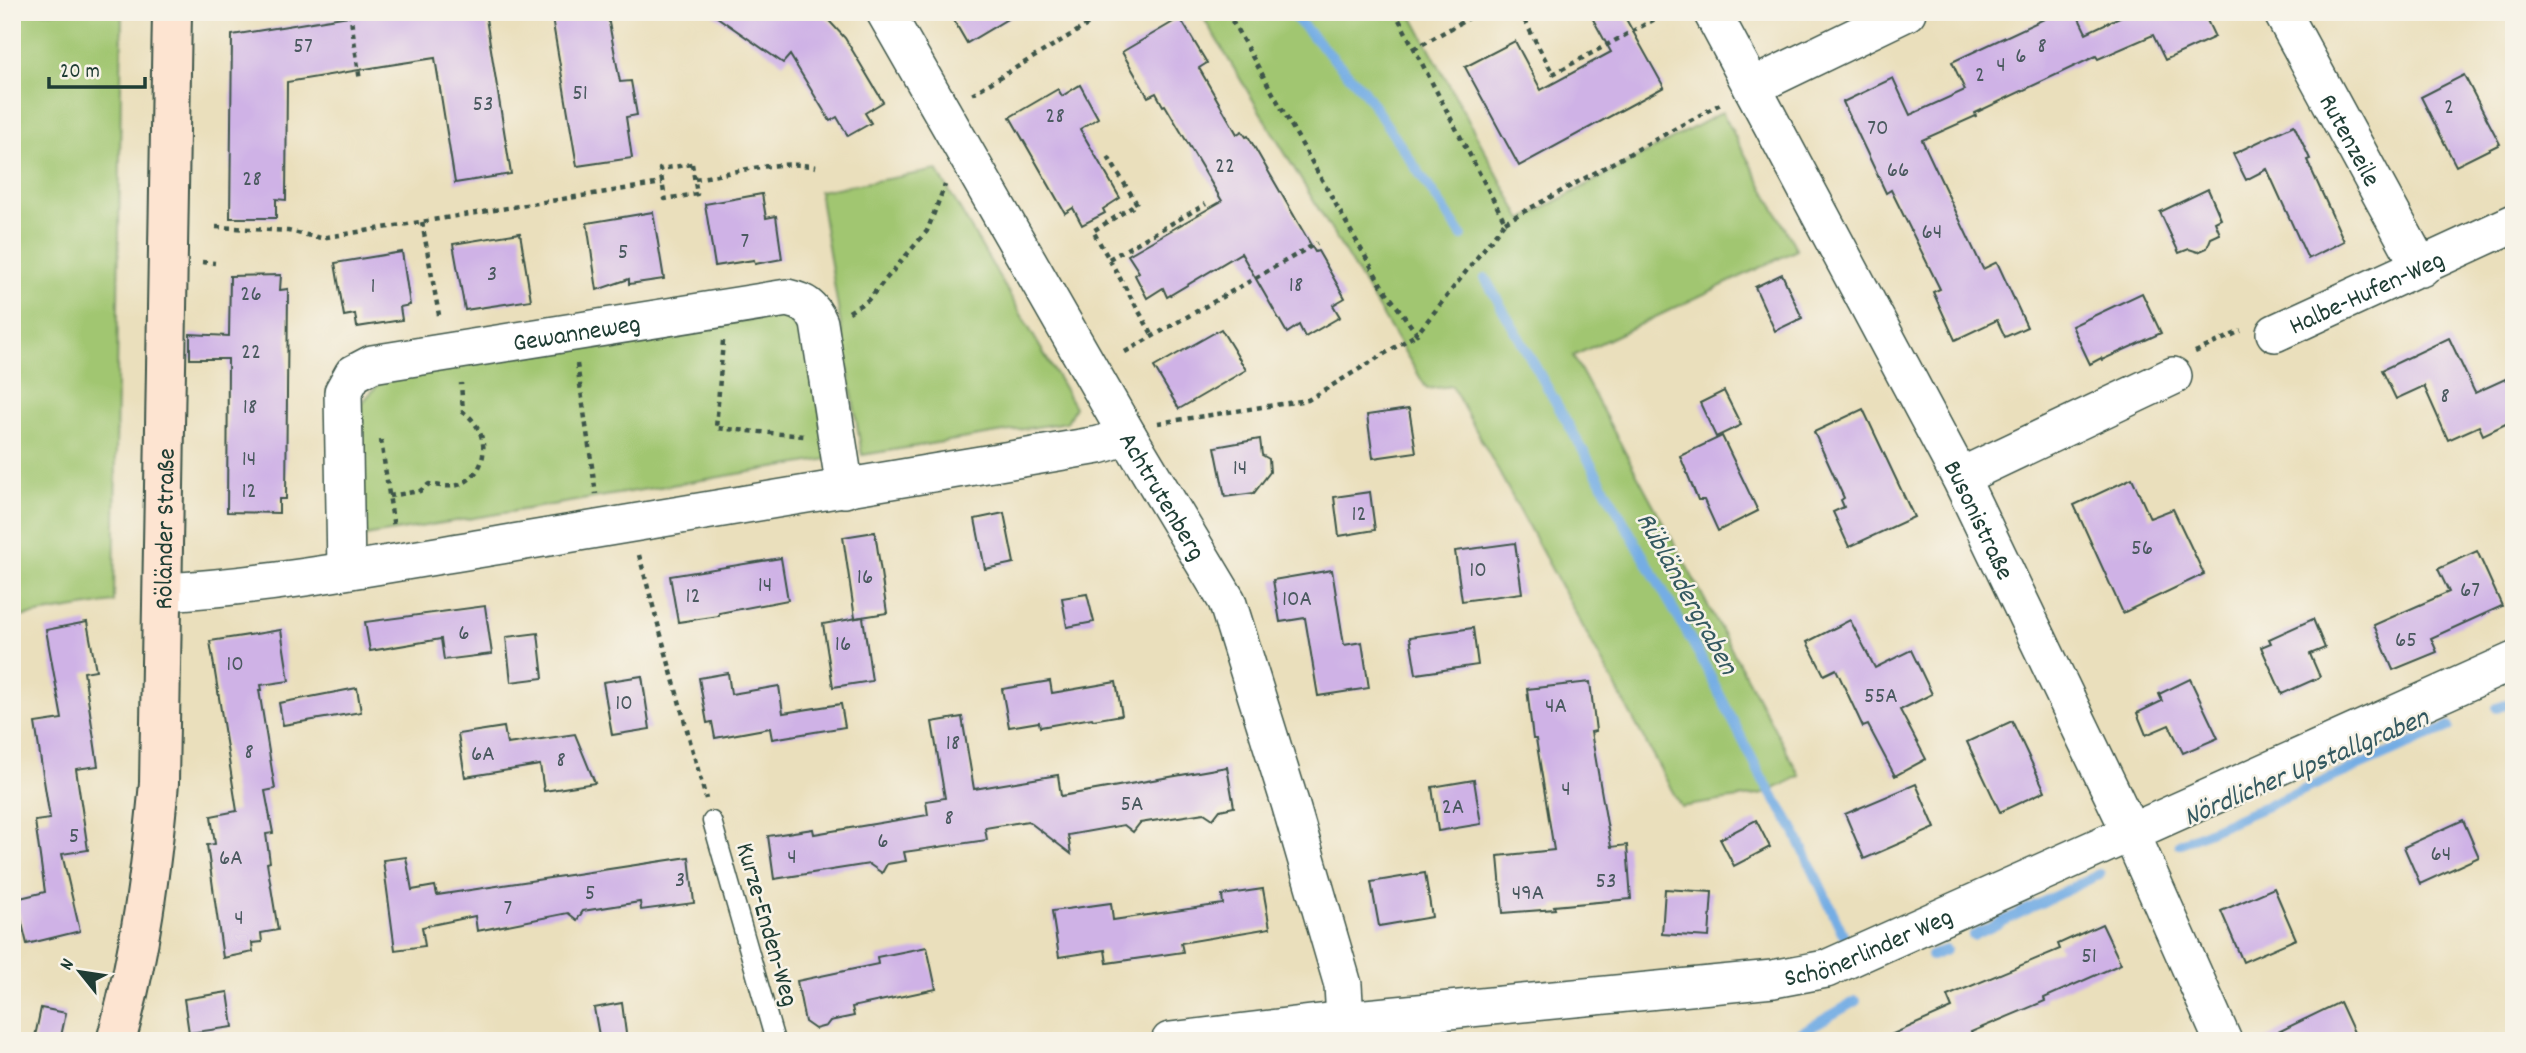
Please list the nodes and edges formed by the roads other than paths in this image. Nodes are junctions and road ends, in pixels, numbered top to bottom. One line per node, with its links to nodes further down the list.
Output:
1 (172, 12): 15 (street, Röländer Straße)
2 (885, 12): 11 (street, Achtrutenberg)
3 (1712, 12): 6 (street, Busonistraße)
4 (1907, 12): 6 (street)
5 (2282, 12): 8 (street, Rutenzeile)
6 (1737, 95): 12 (street, Busonistraße)
7 (2514, 223): 8 (street, Halbe-Hufen-Weg)
8 (2421, 268): 9 (street, Halbe-Hufen-Weg)
9 (2275, 333)
10 (2174, 376): 12 (street)
11 (1128, 436): 13 (street); 19 (street, Achtrutenberg)
12 (1960, 477): 18 (street, Busonistraße)
13 (845, 489): 14 (street); 14 (street, Gewanneweg)
14 (346, 570): 15 (street)
15 (163, 592): 20 (street, Röländer Straße)
16 (2514, 661): 18 (street, Schönerlinder Weg)
17 (712, 821): 21 (lane, Kurze-Enden-Weg)
18 (2130, 831): 19 (street, Schönerlinder Weg); 23 (street, Busonistraße)
19 (1345, 1020): 22 (street, Schönerlinder Weg)
20 (116, 1041)
21 (775, 1041)
22 (1170, 1041)
23 (2223, 1041)

